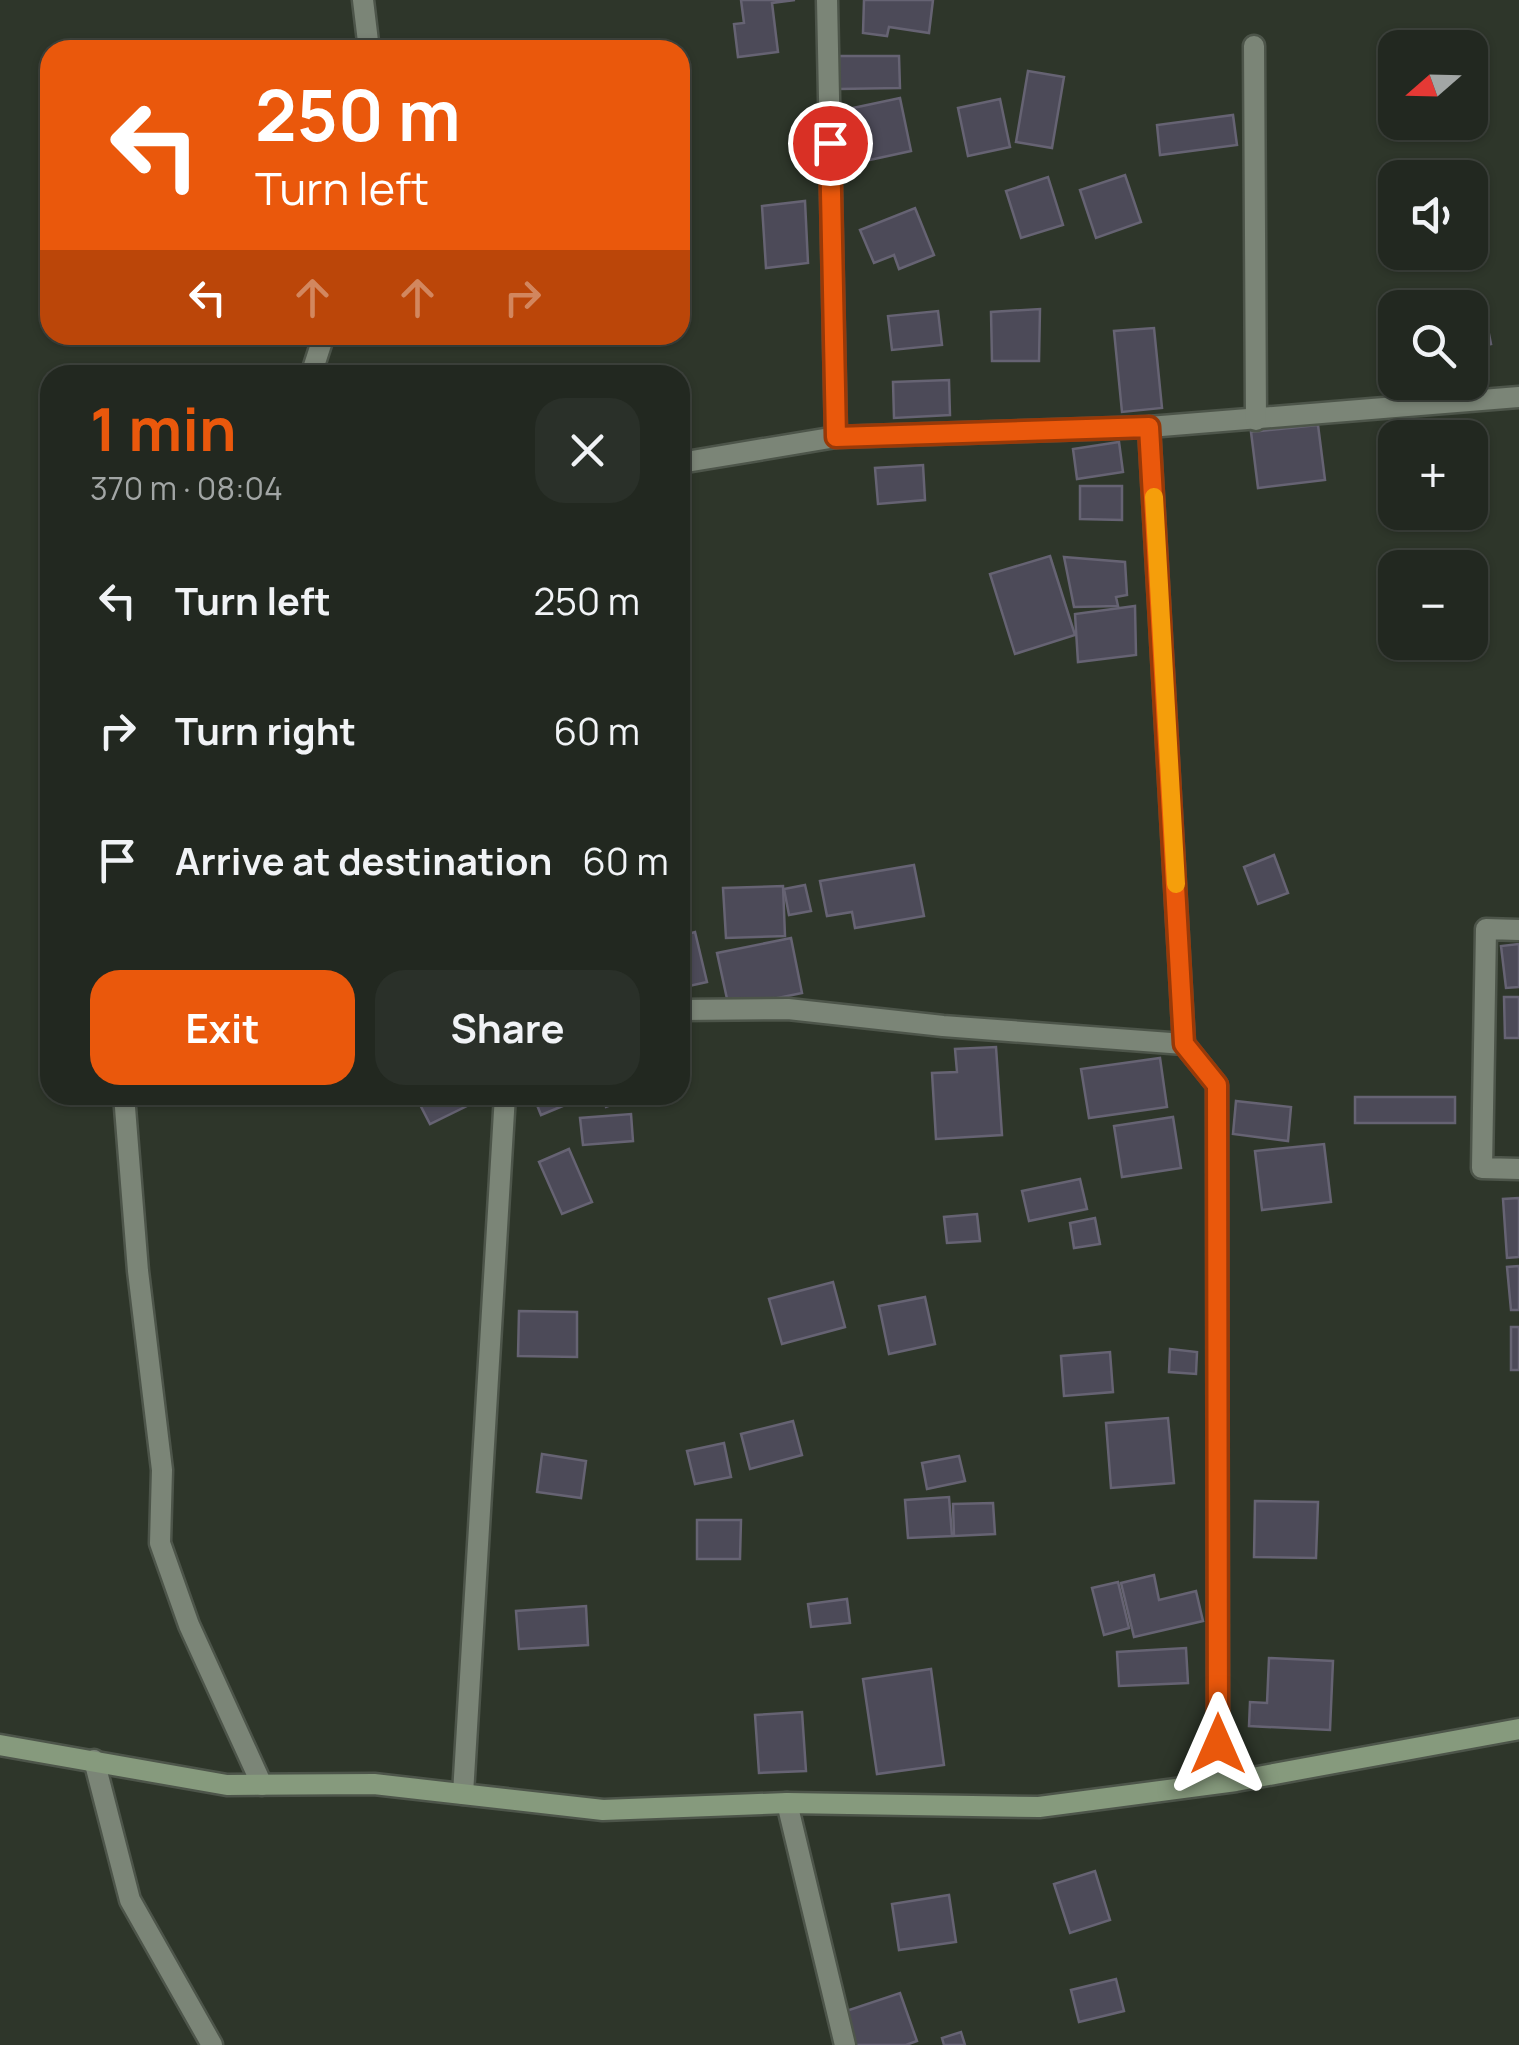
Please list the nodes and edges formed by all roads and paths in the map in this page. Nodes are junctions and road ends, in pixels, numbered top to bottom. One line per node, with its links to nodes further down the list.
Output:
1 (363, 0): 3 (street)
2 (827, 0): 8 (street)
3 (368, 40)
4 (1254, 46): 6 (street)
5 (1519, 397): 6 (street)
6 (1256, 420): 7 (street)
7 (1149, 427): 8 (street); 12 (street)
8 (836, 437): 9 (street)
9 (690, 460)
10 (1519, 930): 15 (street)
11 (690, 1010): 12 (street)
12 (1184, 1044): 19 (street)
13 (125, 1105): 20 (street)
14 (505, 1105): 21 (street)
15 (1519, 1169)
16 (1519, 1729): 19 (street)
17 (0, 1745): 18 (street)
18 (94, 1760): 20 (street); 23 (street)
19 (1218, 1784): 22 (street)
20 (262, 1785): 21 (street)
21 (463, 1794): 22 (street)
22 (788, 1803): 24 (street)
23 (212, 2045)
24 (845, 2045)

